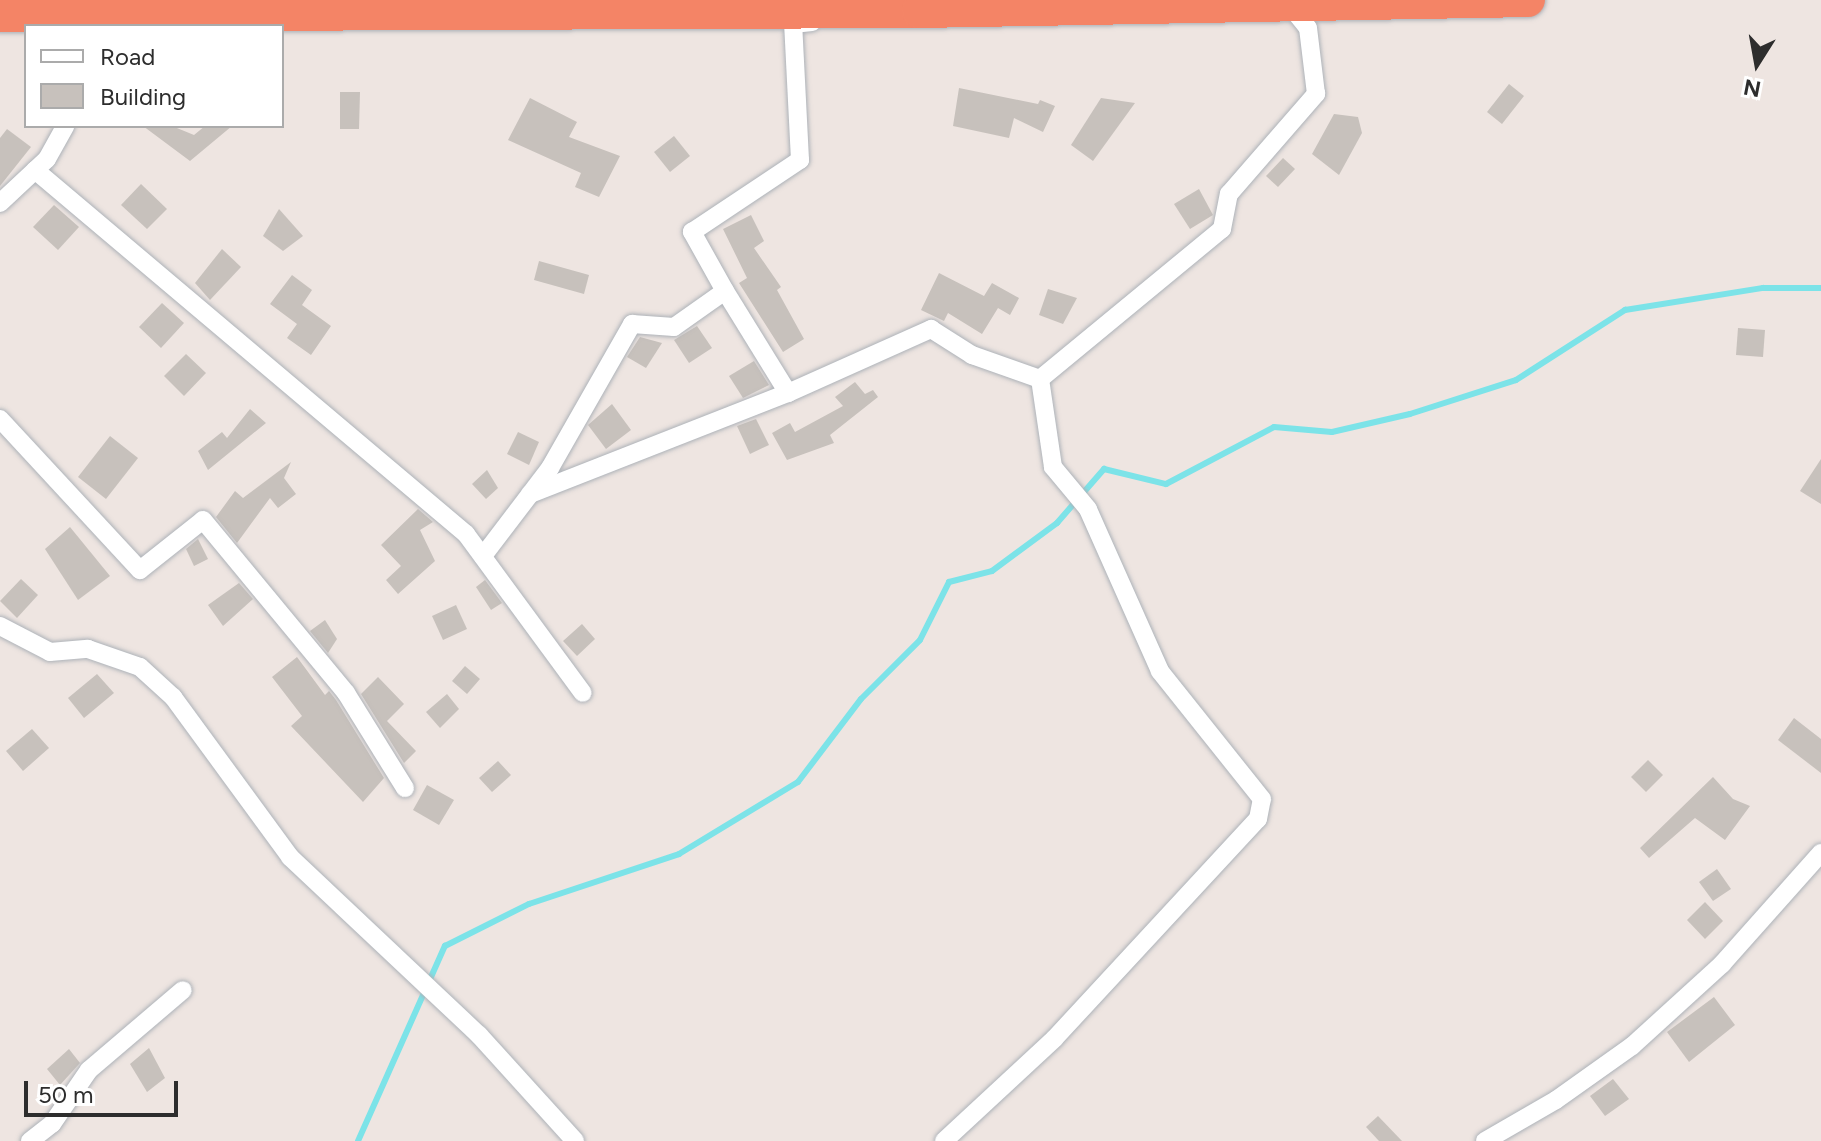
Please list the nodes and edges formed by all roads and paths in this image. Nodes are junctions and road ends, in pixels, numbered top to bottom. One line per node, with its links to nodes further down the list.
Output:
1 (1528, 0): 2 (highway)
2 (1287, 3): 5 (highway); 12 (street)
3 (861, 4): 4 (highway); 5 (highway)
4 (191, 7): 7 (highway)
5 (919, 11): 11 (street)
6 (0, 15): 7 (highway)
7 (102, 20)
8 (64, 128): 9 (street)
9 (35, 170): 10 (street); 16 (street)
10 (0, 203)
11 (725, 291): 13 (street); 15 (street)
12 (1040, 379): 13 (street); 24 (street)
13 (788, 393): 15 (street)
14 (0, 419): 19 (street)
15 (530, 494): 16 (street)
16 (483, 556): 18 (street)
17 (0, 626): 23 (street)
18 (583, 693)
19 (405, 788)
20 (1821, 853): 25 (street)
21 (183, 990): 22 (street)
22 (30, 1141)
23 (575, 1141)
24 (944, 1141)
25 (1485, 1141)

